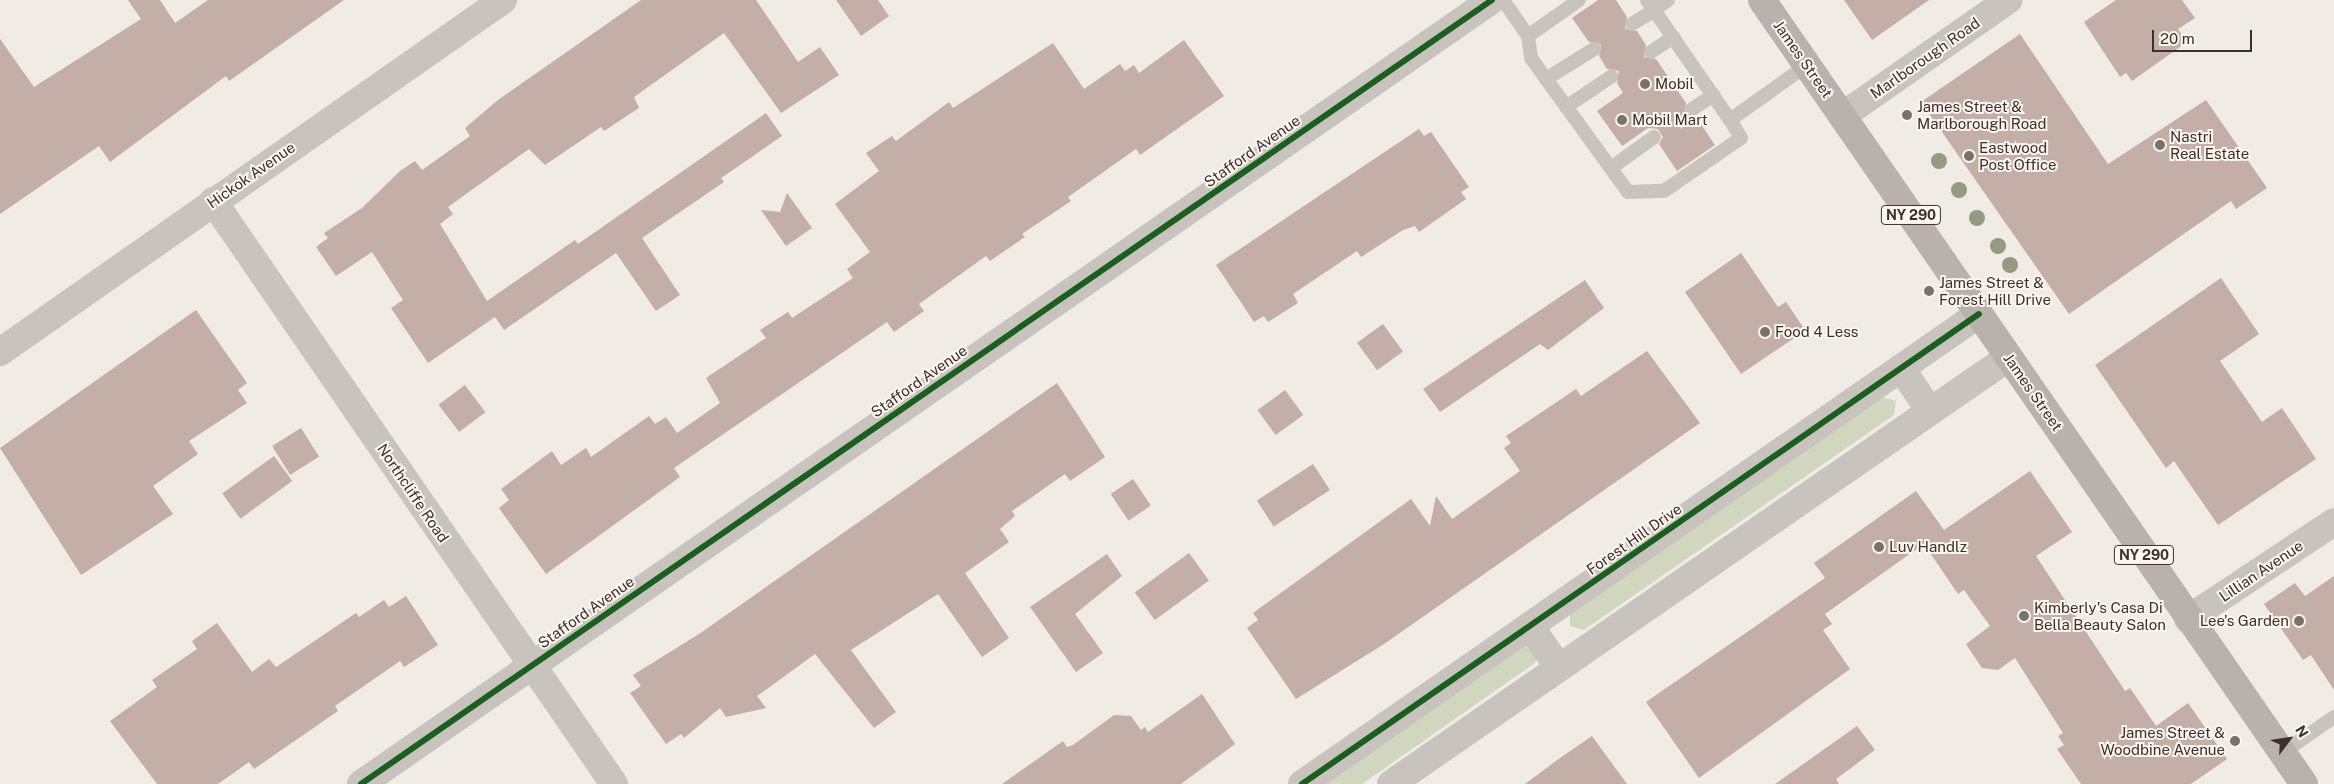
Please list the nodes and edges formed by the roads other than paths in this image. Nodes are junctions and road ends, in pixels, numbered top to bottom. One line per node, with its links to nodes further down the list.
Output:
1 (503, 0): 24 (street, Hickok Avenue)
2 (1492, 0): 33 (street, Stafford Avenue)
3 (1503, 0): 10 (lane)
4 (1579, 0): 10 (lane)
5 (1668, 0): 8 (lane)
6 (1762, 0): 14 (main road, James Street / NY 290)
7 (2008, 0): 20 (street, Marlborough Road)
8 (1650, 5): 9 (lane); 11 (lane)
9 (1632, 24)
10 (1528, 36): 16 (lane)
11 (1673, 37): 13 (lane); 17 (lane)
12 (1594, 49): 16 (lane)
13 (1651, 52)
14 (1807, 65): 20 (main road, James Street / NY 290); 21 (lane)
15 (1612, 76): 18 (lane)
16 (1546, 79): 18 (lane)
17 (1713, 95): 19 (lane); 21 (lane)
18 (1566, 106): 23 (lane)
19 (1691, 110)
20 (1842, 116): 25 (main road, James Street / NY 290)
21 (1730, 120): 23 (lane)
22 (1654, 137): 23 (lane)
23 (1611, 168)
24 (213, 201): 26 (street, Hickok Avenue); 33 (street, Northcliffe Road)
25 (1979, 314): 27 (main road, James Street / NY 290); 28 (street, Forest Hill Drive)
26 (0, 352)
27 (2009, 357): 29 (street); 31 (main road, James Street / NY 290)
28 (1901, 368): 29 (street); 32 (street, Forest Hill Drive)
29 (1930, 411): 34 (street)
30 (2334, 522): 31 (street, Lillian Avenue)
31 (2188, 619): 36 (main road, James Street / NY 290)
32 (1530, 626): 34 (street); 40 (street, Forest Hill Drive)
33 (531, 665): 38 (street, Stafford Avenue); 39 (street, Northcliffe Road)
34 (1558, 668): 41 (street)
35 (2334, 717): 36 (lane)
36 (2282, 753): 37 (main road, James Street / NY 290)
37 (2295, 781)
38 (362, 784)
39 (614, 784)
40 (1302, 784)
41 (1391, 784)

